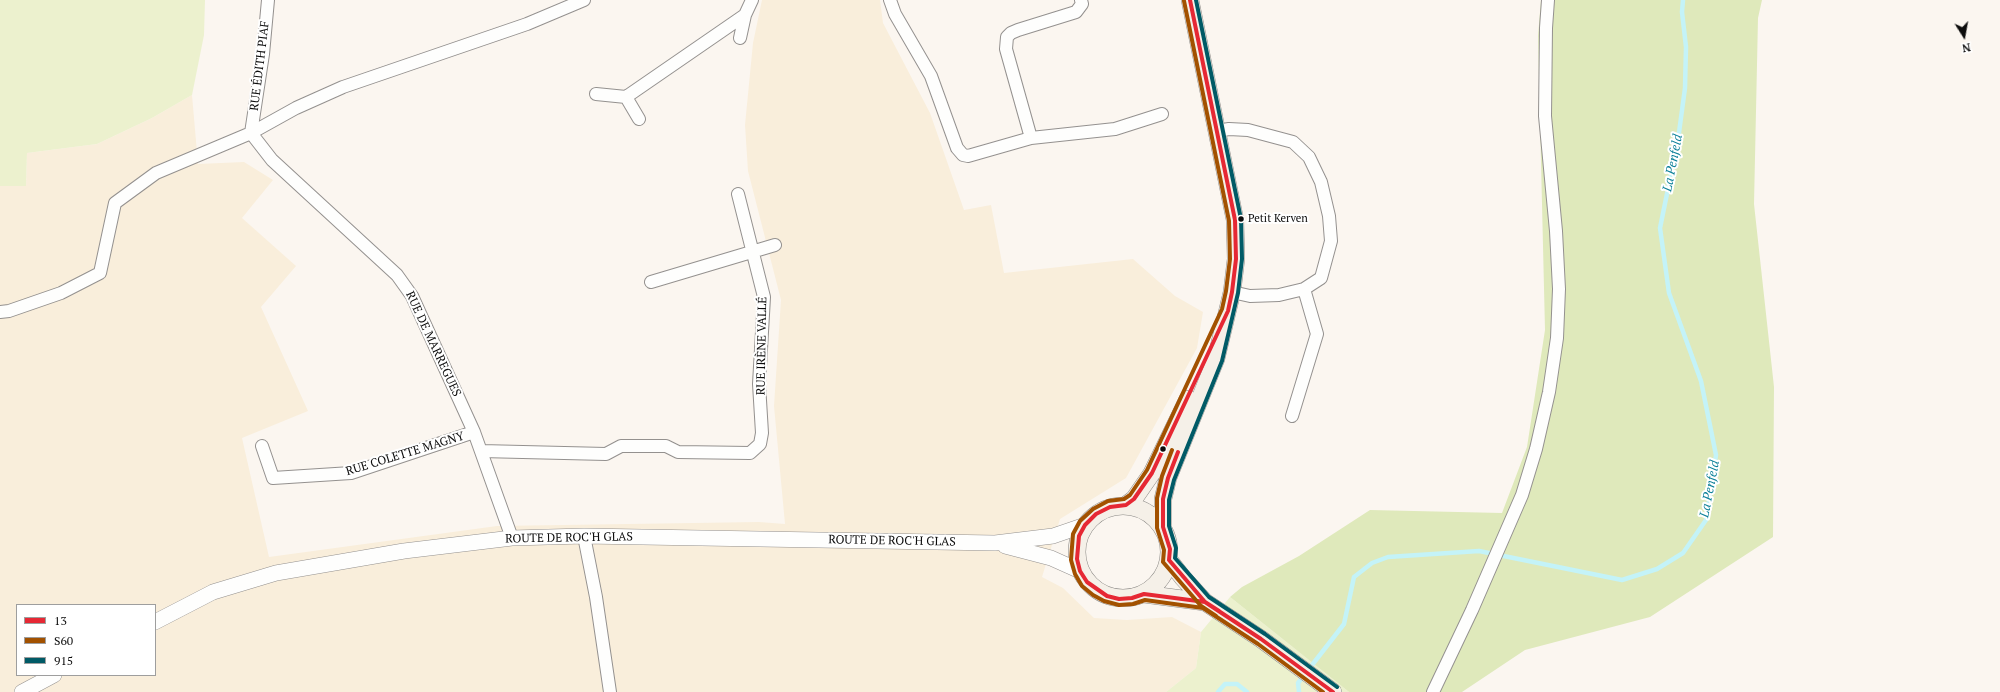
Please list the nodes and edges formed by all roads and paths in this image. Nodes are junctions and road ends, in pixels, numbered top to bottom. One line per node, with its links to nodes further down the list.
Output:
1 (268, 0): 15 (street, RUE ÉDITH PIAF)
2 (584, 0): 15 (street)
3 (752, 0): 8 (street)
4 (890, 0): 16 (street)
5 (1081, 0): 16 (street)
6 (1190, 0): 14 (main road)
7 (1548, 0): 44 (street)
8 (745, 14): 9 (street); 11 (street)
9 (740, 38)
10 (596, 94): 11 (street)
11 (626, 97): 13 (street)
12 (1162, 114): 16 (street)
13 (639, 119)
14 (1217, 131): 21 (street); 22 (main road)
15 (251, 133): 24 (street); 26 (street, RUE DE MARREGUES)
16 (1031, 138)
17 (738, 194): 19 (street, RUE IRÈNE VALLÉ)
18 (775, 245): 19 (street)
19 (753, 252): 20 (street); 28 (street, RUE IRÈNE VALLÉ)
20 (651, 282)
21 (1304, 289): 22 (street); 25 (street)
22 (1232, 292): 23 (main road)
23 (1228, 311): 29 (main road); 31 (main road)
24 (0, 312)
25 (1292, 416)
26 (474, 432): 27 (street, RUE COLETTE MAGNY); 28 (street, RUE DE MARREGUES)
27 (262, 446)
28 (481, 452): 33 (street, RUE DE MARREGUES)
29 (1126, 505): 30 (main road); 31 (main road)
30 (1085, 525): 34 (street, ROUTE DE ROC'H GLAS); 36 (main road)
31 (1163, 527): 35 (main road)
32 (584, 536): 33 (street, ROUTE DE ROC'H GLAS); 34 (street, ROUTE DE ROC'H GLAS); 42 (street)
33 (512, 538): 39 (street, ROUTE DE ROC'H GLAS)
34 (995, 543): 36 (street, ROUTE DE ROC'H GLAS)
35 (1169, 560): 37 (main road); 38 (main road)
36 (1080, 571): 37 (main road)
37 (1144, 594): 38 (main road)
38 (1205, 602): 43 (main road)
39 (156, 621)
40 (52, 676): 41 (street)
41 (22, 692)
42 (610, 692)
43 (1333, 692)
44 (1433, 692)

